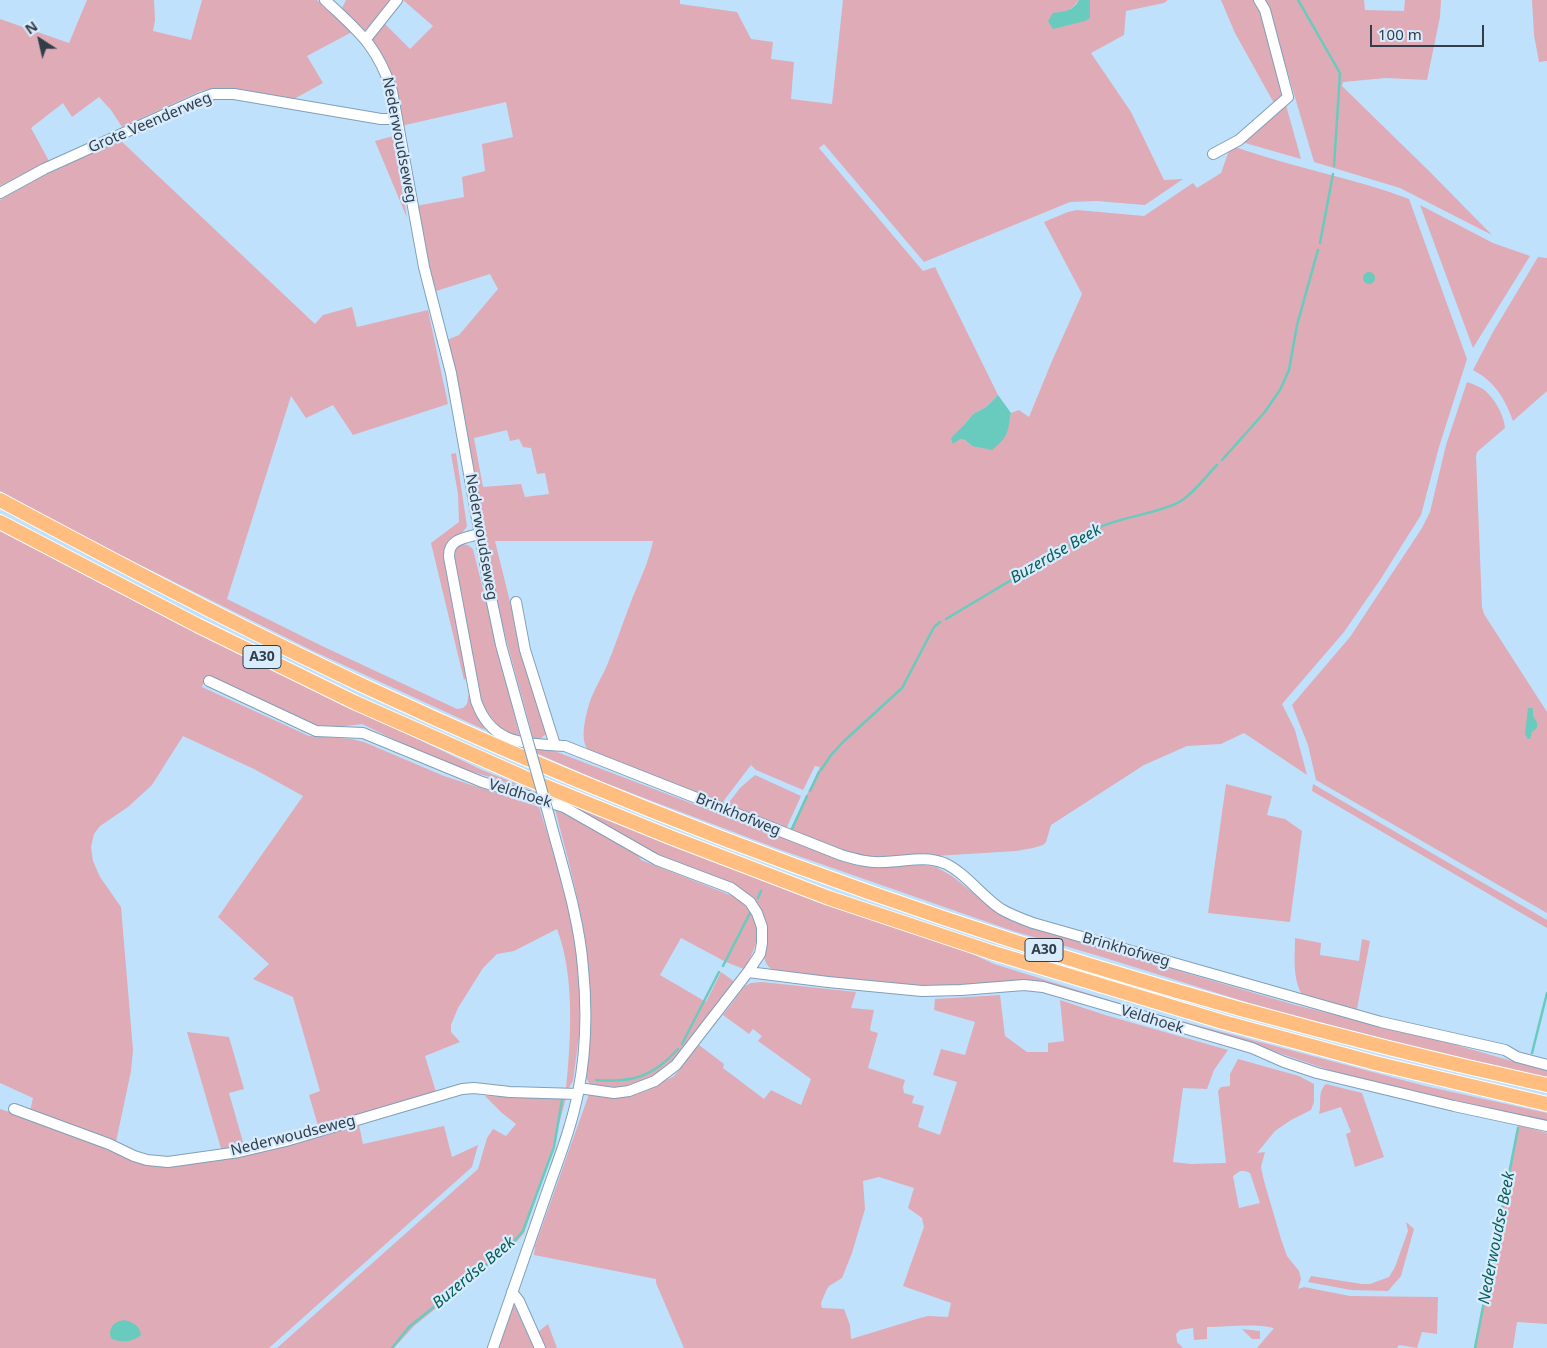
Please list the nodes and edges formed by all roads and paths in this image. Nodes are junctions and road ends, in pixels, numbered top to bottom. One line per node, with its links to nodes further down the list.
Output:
1 (325, 0): 4 (street, Nederwoudseweg)
2 (397, 0): 4 (street)
3 (1259, 0): 6 (street)
4 (366, 39): 5 (street, Nederwoudseweg)
5 (397, 119): 7 (street, Grote Veenderweg); 10 (street, Nederwoudseweg)
6 (1213, 154)
7 (0, 192)
8 (0, 500): 16 (highway, A30)
9 (0, 522): 18 (highway, A30)
10 (479, 534): 13 (street, Brinkhofweg); 17 (street, Nederwoudseweg, bridge)
11 (516, 602): 13 (street)
12 (209, 681): 14 (street, Veldhoek)
13 (555, 745): 15 (street, Brinkhofweg)
14 (748, 972): 17 (street, Veldhoek); 20 (street, Veldhoek)
15 (1547, 1065)
16 (1547, 1085)
17 (578, 1091): 19 (street, Nederwoudseweg); 21 (street, Nederwoudseweg)
18 (1547, 1104)
19 (14, 1109)
20 (1547, 1126)
21 (512, 1292): 22 (street, Nederwoudseweg); 23 (street)
22 (493, 1348)
23 (540, 1348)

